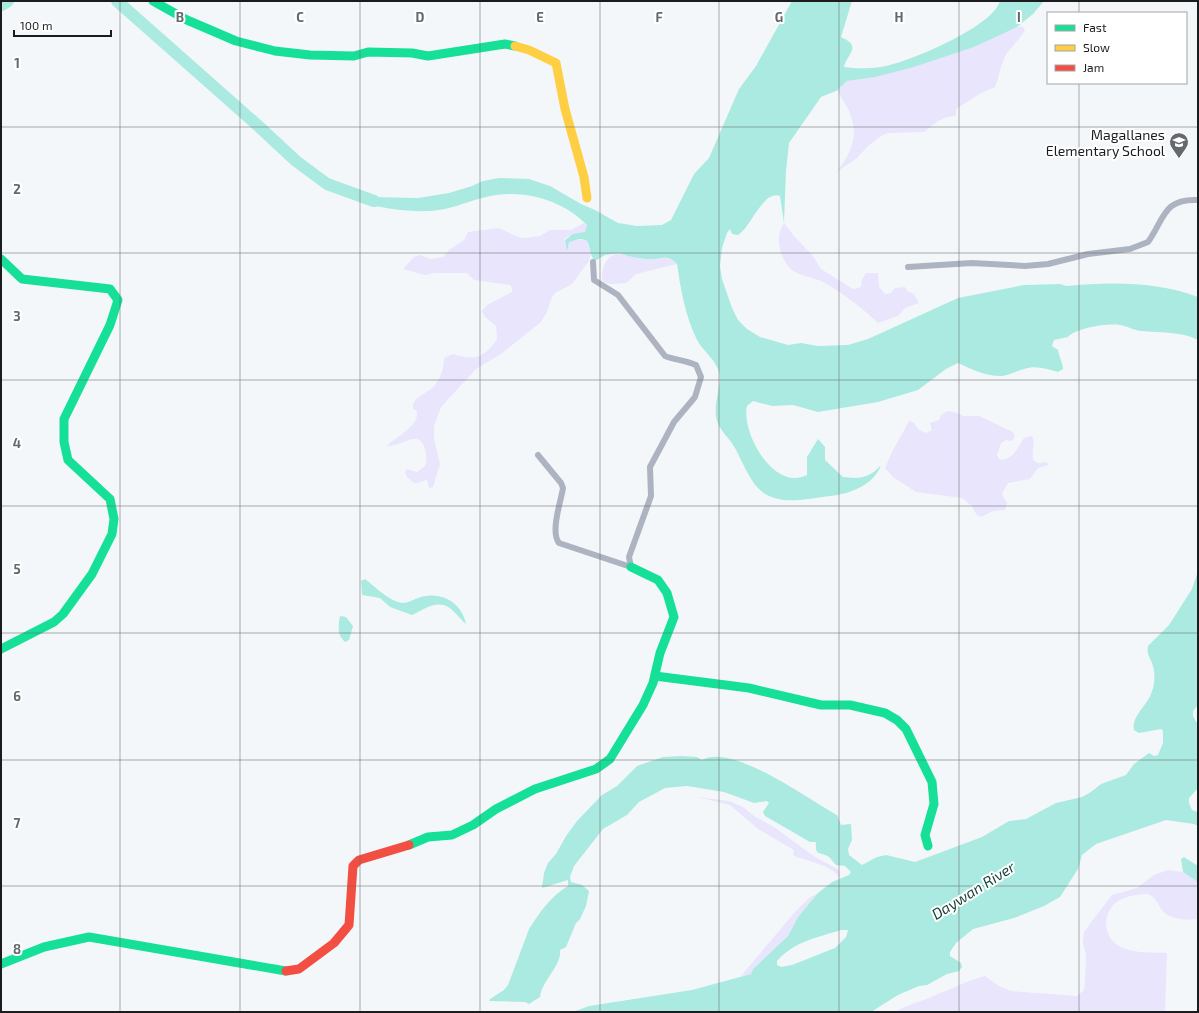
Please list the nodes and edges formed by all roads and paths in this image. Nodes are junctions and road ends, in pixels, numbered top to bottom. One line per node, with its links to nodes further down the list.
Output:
1 (153, 1): 2 (street)
2 (587, 198)
3 (1198, 200): 6 (street)
4 (1, 259): 9 (street)
5 (593, 262): 8 (street)
6 (908, 267)
7 (538, 455): 8 (street)
8 (631, 567): 10 (street)
9 (1, 649)
10 (655, 676): 11 (street); 12 (street)
11 (928, 846)
12 (1, 964)

